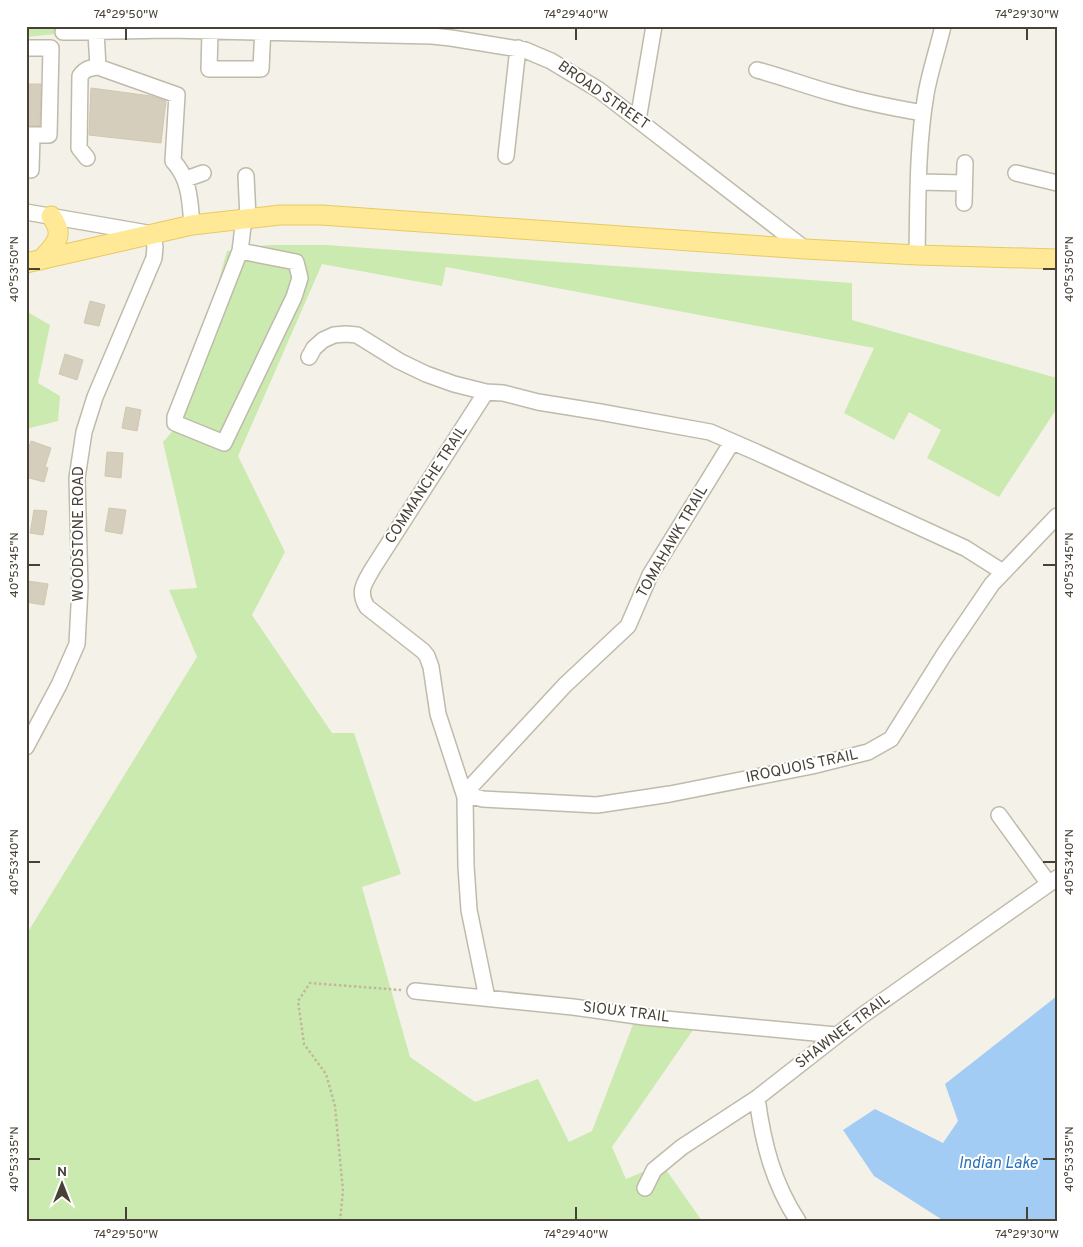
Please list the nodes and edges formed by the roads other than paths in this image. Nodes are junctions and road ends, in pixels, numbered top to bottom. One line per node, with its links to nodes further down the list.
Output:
1 (654, 26): 14 (street)
2 (943, 26): 13 (street)
3 (217, 30): 4 (street, BROAD STREET); 4 (street); 7 (street, BROAD STREET)
4 (263, 30): 5 (street, BROAD STREET)
5 (321, 30): 8 (street, BROAD STREET)
6 (63, 32): 7 (street, BROAD STREET)
7 (96, 32): 11 (street)
8 (452, 32): 10 (street, BROAD STREET)
9 (26, 48): 15 (street)
10 (518, 48): 14 (street, BROAD STREET); 16 (street)
11 (98, 67): 17 (street); 23 (street)
12 (757, 70): 13 (street)
13 (923, 113): 24 (street)
14 (638, 120): 33 (street, BROAD STREET)
15 (29, 135): 19 (street)
16 (506, 156)
17 (87, 158)
18 (965, 163): 26 (street)
19 (31, 170)
20 (203, 173): 23 (street)
21 (1016, 174): 25 (street)
22 (246, 176): 30 (street)
23 (186, 179): 31 (street)
24 (919, 182): 26 (street); 35 (street)
25 (1057, 183)
26 (964, 184): 27 (street)
27 (964, 203)
28 (26, 212): 29 (street)
29 (51, 216): 32 (street); 37 (main road)
30 (246, 218): 31 (main road); 33 (main road); 34 (street)
31 (192, 224): 32 (main road)
32 (153, 234): 37 (main road); 43 (street, WOODSTONE ROAD)
33 (805, 249): 35 (main road)
34 (240, 252): 34 (street)
35 (917, 255): 36 (main road)
36 (1057, 259)
37 (34, 261)
38 (309, 357): 39 (street)
39 (486, 392): 40 (street); 44 (street, COMMANCHE TRAIL)
40 (732, 442): 42 (street); 44 (street, TOMAHAWK TRAIL)
41 (1057, 516): 42 (street, IROQUOIS TRAIL)
42 (1003, 572): 44 (street, IROQUOIS TRAIL)
43 (26, 747)
44 (464, 794): 48 (street)
45 (999, 815): 46 (street)
46 (1053, 881): 49 (street, SHAWNEE TRAIL)
47 (415, 991): 48 (street, SIOUX TRAIL)
48 (488, 998): 49 (street, SIOUX TRAIL)
49 (836, 1035): 50 (street, SHAWNEE TRAIL)
50 (757, 1098): 51 (street, SHAWNEE TRAIL); 52 (street)
51 (645, 1188)
52 (798, 1221)

